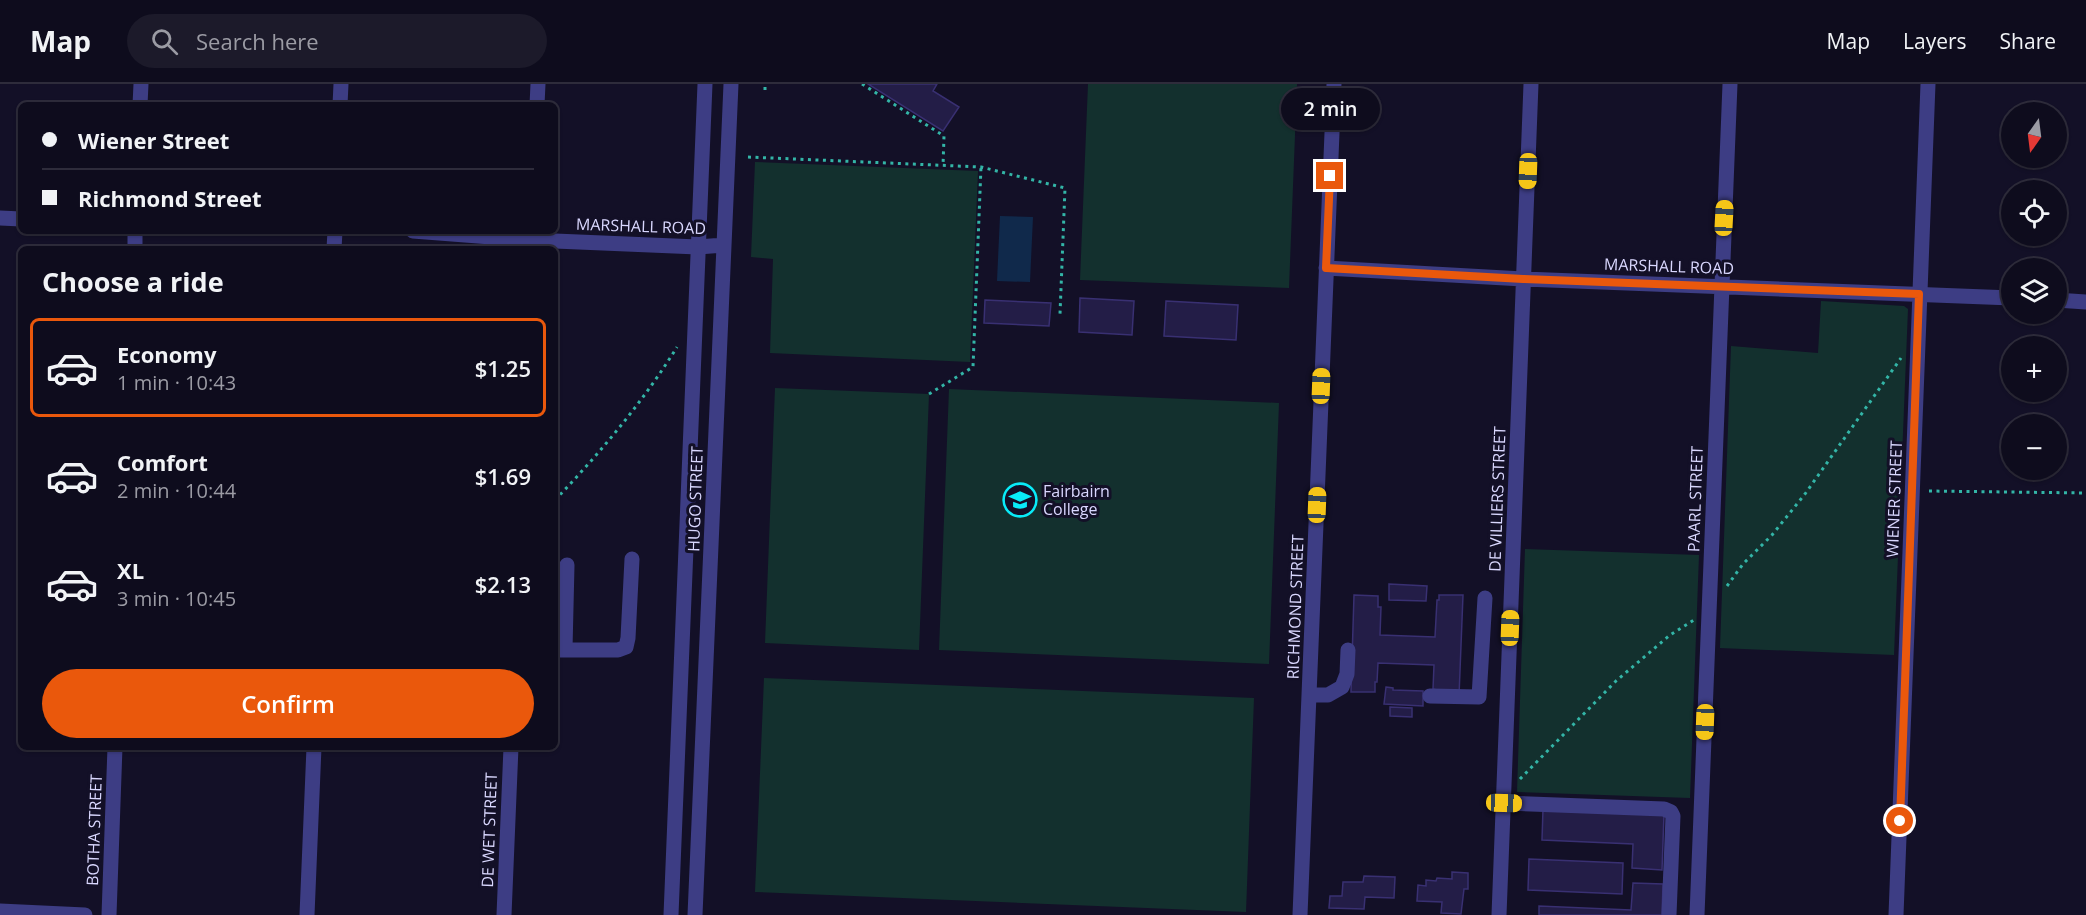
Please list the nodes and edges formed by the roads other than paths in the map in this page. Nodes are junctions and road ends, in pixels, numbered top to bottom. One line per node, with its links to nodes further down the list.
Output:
1 (141, 84): 10 (street)
2 (341, 84): 11 (street)
3 (537, 84): 12 (street)
4 (1334, 84): 19 (street, RICHMOND STREET)
5 (1532, 84): 20 (street, DE VILLIERS STREET)
6 (1730, 84): 21 (street, PAARL STREET)
7 (1928, 84): 22 (street, WIENER STREET)
8 (705, 86): 9 (street); 18 (street, HUGO STREET)
9 (731, 86): 17 (street, HUGO STREET)
10 (140, 102)
11 (340, 102)
12 (537, 102)
13 (0, 218): 14 (street)
14 (18, 219)
15 (452, 234): 16 (street, MARSHALL ROAD)
16 (531, 240): 18 (street, MARSHALL ROAD)
17 (724, 246): 18 (street, MARSHALL ROAD); 47 (street, HUGO STREET)
18 (698, 247): 46 (street, HUGO STREET)
19 (1326, 268): 20 (street, MARSHALL ROAD); 31 (street, RICHMOND STREET)
20 (1523, 279): 21 (street, MARSHALL ROAD); 34 (street, DE VILLIERS STREET)
21 (1721, 285): 22 (street, MARSHALL ROAD); 39 (street, PAARL STREET)
22 (1919, 294): 23 (street, MARSHALL ROAD); 52 (street, WIENER STREET)
23 (2001, 298)
24 (2067, 301): 25 (street)
25 (2086, 302)
26 (632, 559): 29 (street)
27 (567, 565): 29 (street)
28 (1485, 598): 33 (street)
29 (560, 650)
30 (1347, 650): 31 (street)
31 (1309, 695): 48 (street, RICHMOND STREET)
32 (1430, 696): 33 (street)
33 (1479, 697): 34 (street)
34 (1508, 698): 38 (street, DE VILLIERS STREET)
35 (115, 750): 43 (street, BOTHA STREET)
36 (314, 750): 44 (street)
37 (511, 750): 45 (street, DE WET STREET)
38 (1504, 803): 40 (street); 49 (street, DE VILLIERS STREET)
39 (1699, 877): 40 (street); 51 (street, PAARL STREET)
40 (1672, 879): 50 (street)
41 (0, 911): 42 (street)
42 (85, 915)
43 (109, 915)
44 (307, 915)
45 (504, 915)
46 (671, 915)
47 (695, 915)
48 (1300, 915)
49 (1499, 915)
50 (1669, 915)
51 (1698, 915)
52 (1896, 915)

